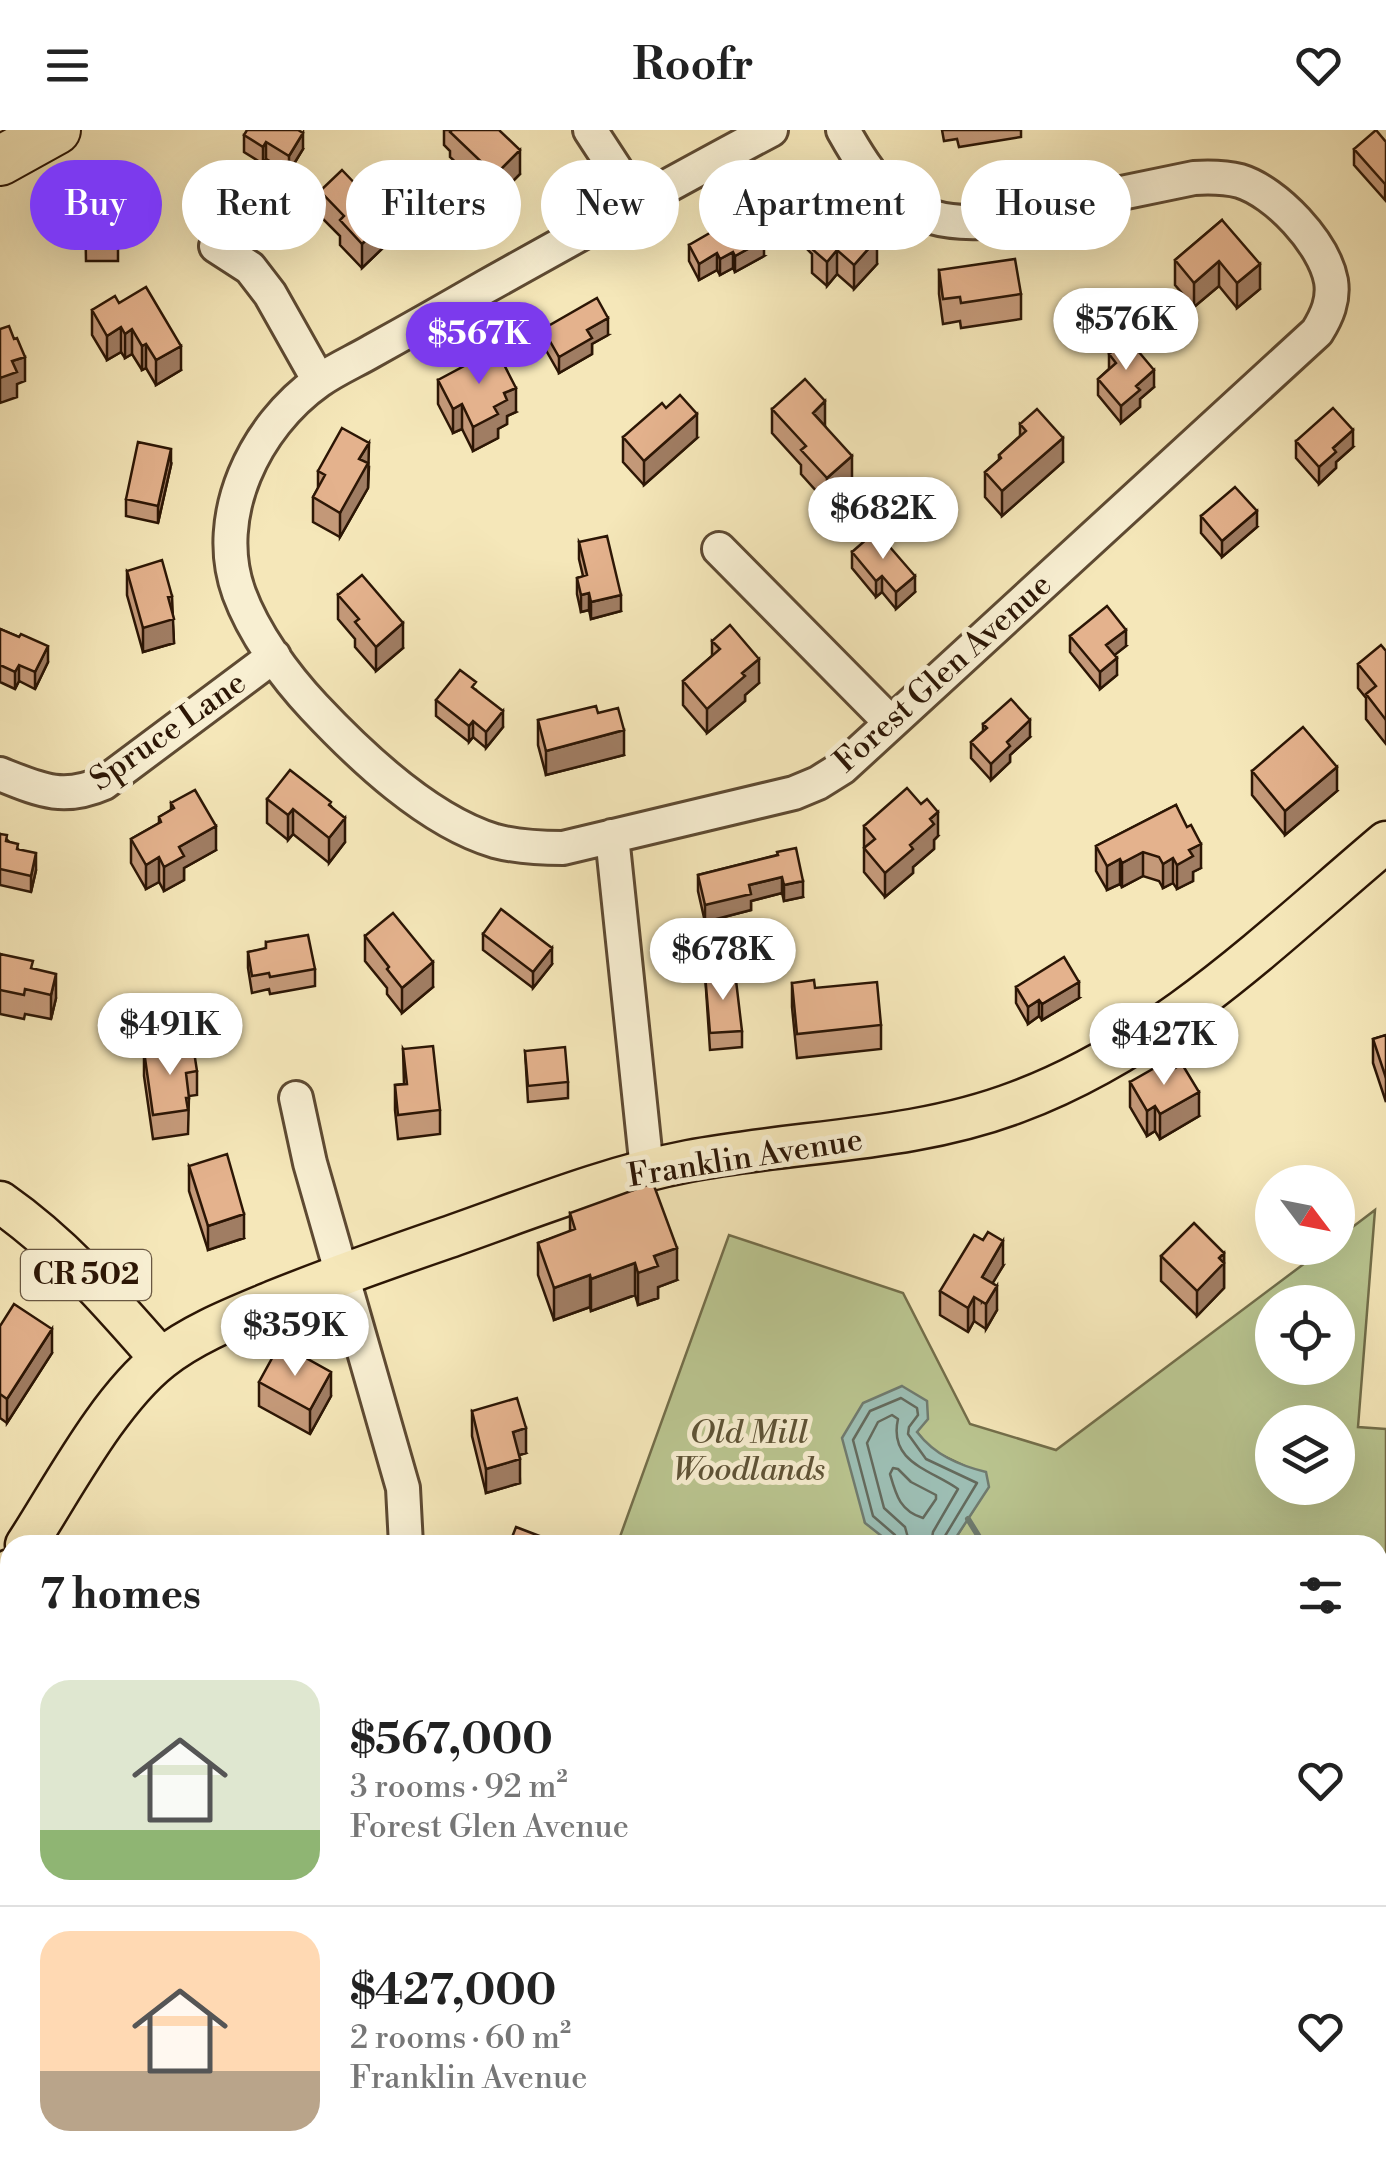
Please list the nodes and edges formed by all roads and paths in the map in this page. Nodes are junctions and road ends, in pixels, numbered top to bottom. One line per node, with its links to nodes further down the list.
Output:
1 (590, 130): 5 (street)
2 (770, 130): 7 (street, Forest Glen Avenue)
3 (843, 130): 13 (street, Forest Glen Avenue)
4 (53, 131): 6 (highway)
5 (610, 160)
6 (0, 163)
7 (679, 179)
8 (222, 250): 10 (street)
9 (552, 250): 10 (street, Forest Glen Avenue)
10 (319, 381): 12 (street, Forest Glen Avenue)
11 (719, 549): 13 (street)
12 (274, 656): 14 (street, Spruce Lane); 15 (street, Forest Glen Avenue)
13 (890, 722): 15 (street, Forest Glen Avenue)
14 (0, 774)
15 (612, 836): 18 (street)
16 (1386, 842): 18 (main road, Franklin Avenue)
17 (296, 1098): 20 (street)
18 (647, 1170): 20 (main road, Franklin Avenue)
19 (0, 1202): 21 (main road, CR 502)
20 (341, 1274): 21 (main road, Franklin Avenue); 23 (street)
21 (160, 1360): 22 (main road, Franklin Avenue)
22 (32, 1535)
23 (405, 1535)

